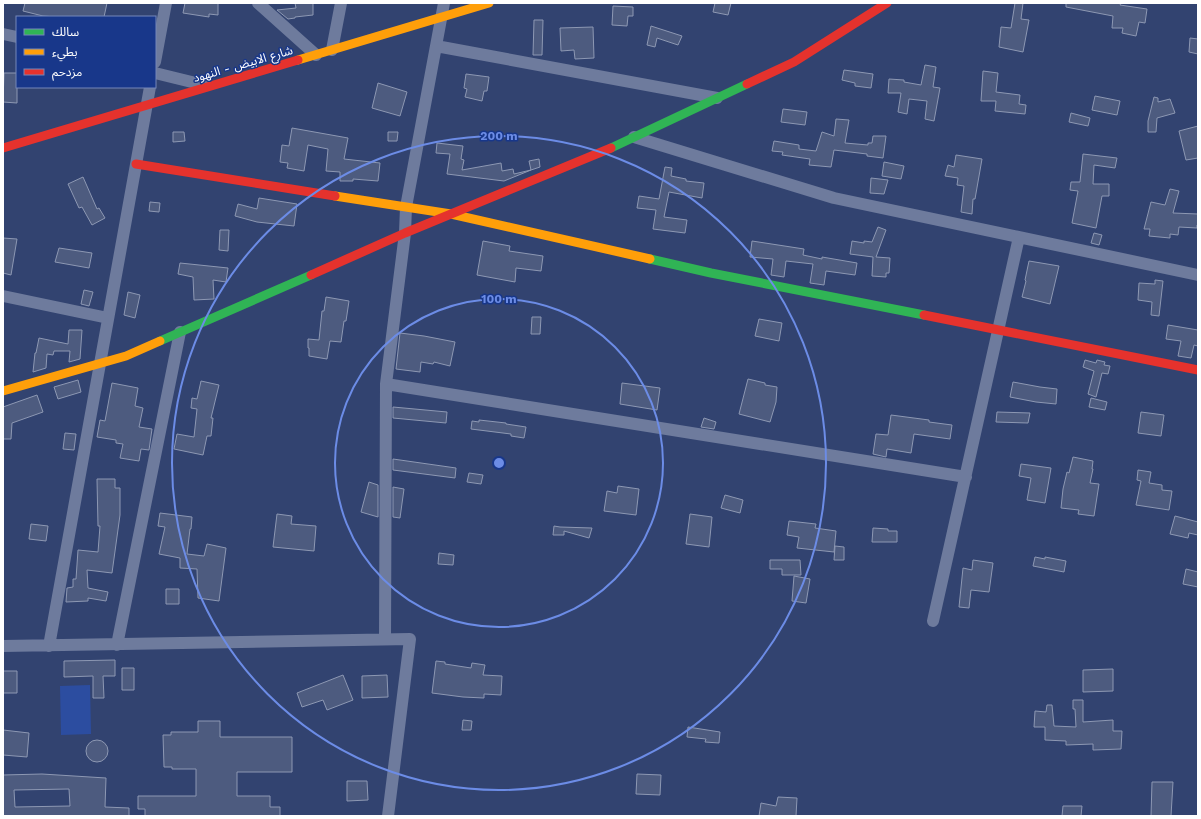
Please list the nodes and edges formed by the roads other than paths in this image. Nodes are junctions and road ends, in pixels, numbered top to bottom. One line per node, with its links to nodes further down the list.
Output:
1 (166, 3): 13 (street)
2 (258, 3): 12 (street)
3 (341, 3): 11 (street)
4 (444, 3): 7 (street)
5 (489, 3): 7 (main road, شارع الابيض - النهود)
6 (887, 3): 17 (main road)
7 (442, 17): 10 (street); 11 (main road, شارع الابيض - النهود)
8 (3, 34): 9 (street)
9 (16, 37)
10 (436, 46): 17 (street); 22 (street)
11 (332, 50): 12 (main road, شارع الابيض - النهود)
12 (316, 55): 15 (main road, شارع الابيض - النهود)
13 (156, 57)
14 (156, 73): 15 (street)
15 (209, 86): 18 (main road, شارع الابيض - النهود)
16 (150, 88): 18 (street)
17 (718, 98): 19 (main road)
18 (147, 105): 20 (main road, شارع الابيض - النهود); 21 (street)
19 (634, 137): 23 (main road); 25 (street)
20 (3, 148)
21 (136, 164): 22 (main road); 28 (street)
22 (406, 207): 23 (main road); 24 (street)
23 (451, 214): 24 (main road); 29 (main road)
24 (405, 234): 30 (main road); 34 (street)
25 (1019, 237): 26 (street); 29 (street)
26 (1198, 275)
27 (3, 296): 28 (street)
28 (108, 318): 31 (street)
29 (999, 330): 32 (main road); 37 (street)
30 (180, 332): 31 (main road); 40 (street)
31 (100, 363): 35 (main road); 42 (street)
32 (1198, 370)
33 (3, 383): 35 (street)
34 (386, 384): 37 (street); 39 (street)
35 (22, 386): 36 (main road)
36 (3, 391)
37 (966, 477): 38 (street)
38 (933, 621)
39 (385, 639): 40 (street); 43 (street)
40 (117, 645): 42 (street)
41 (3, 646): 42 (street)
42 (49, 646)
43 (388, 816)

